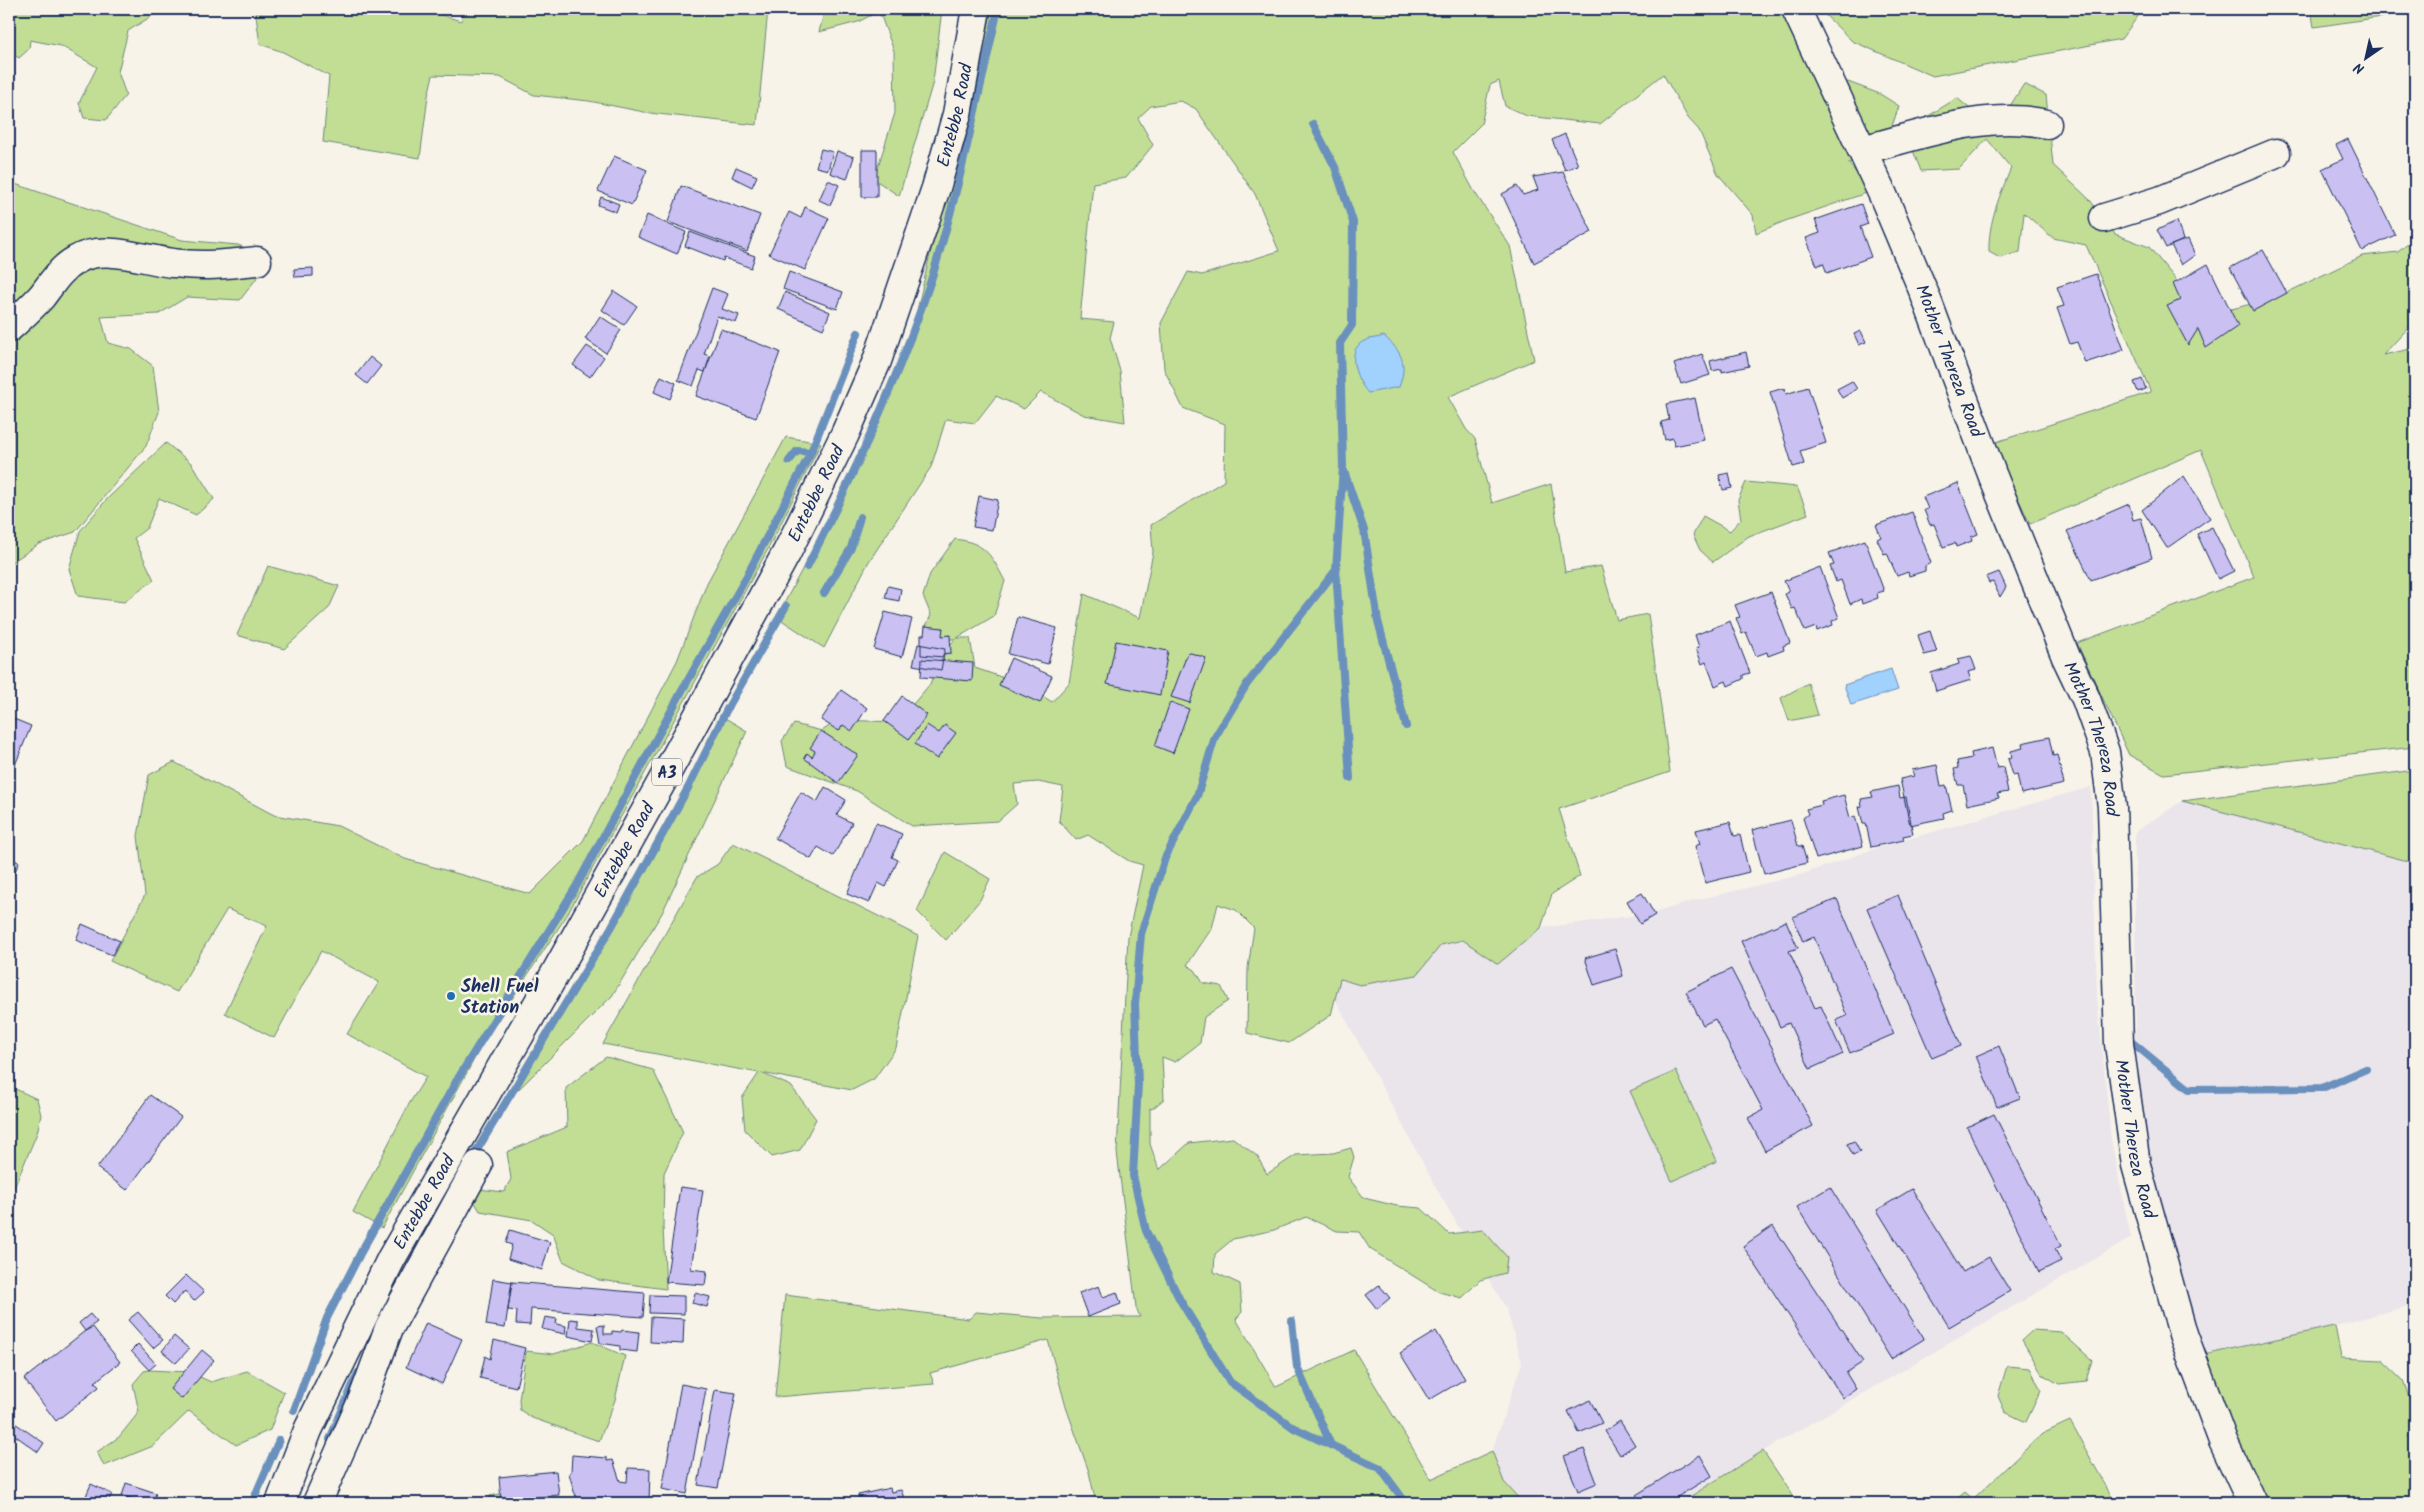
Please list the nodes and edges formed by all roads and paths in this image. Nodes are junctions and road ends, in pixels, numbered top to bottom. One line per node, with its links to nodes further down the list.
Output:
1 (976, 9): 11 (street, Entebbe Road / A3)
2 (1796, 9): 4 (street, Mother Thereza Road)
3 (2047, 124): 4 (street)
4 (1862, 150): 12 (street, Mother Thereza Road)
5 (2276, 153): 6 (street)
6 (2104, 218)
7 (258, 261): 8 (street)
8 (9, 328)
9 (478, 1166): 10 (street)
10 (322, 1502)
11 (280, 1503)
12 (2252, 1503)

